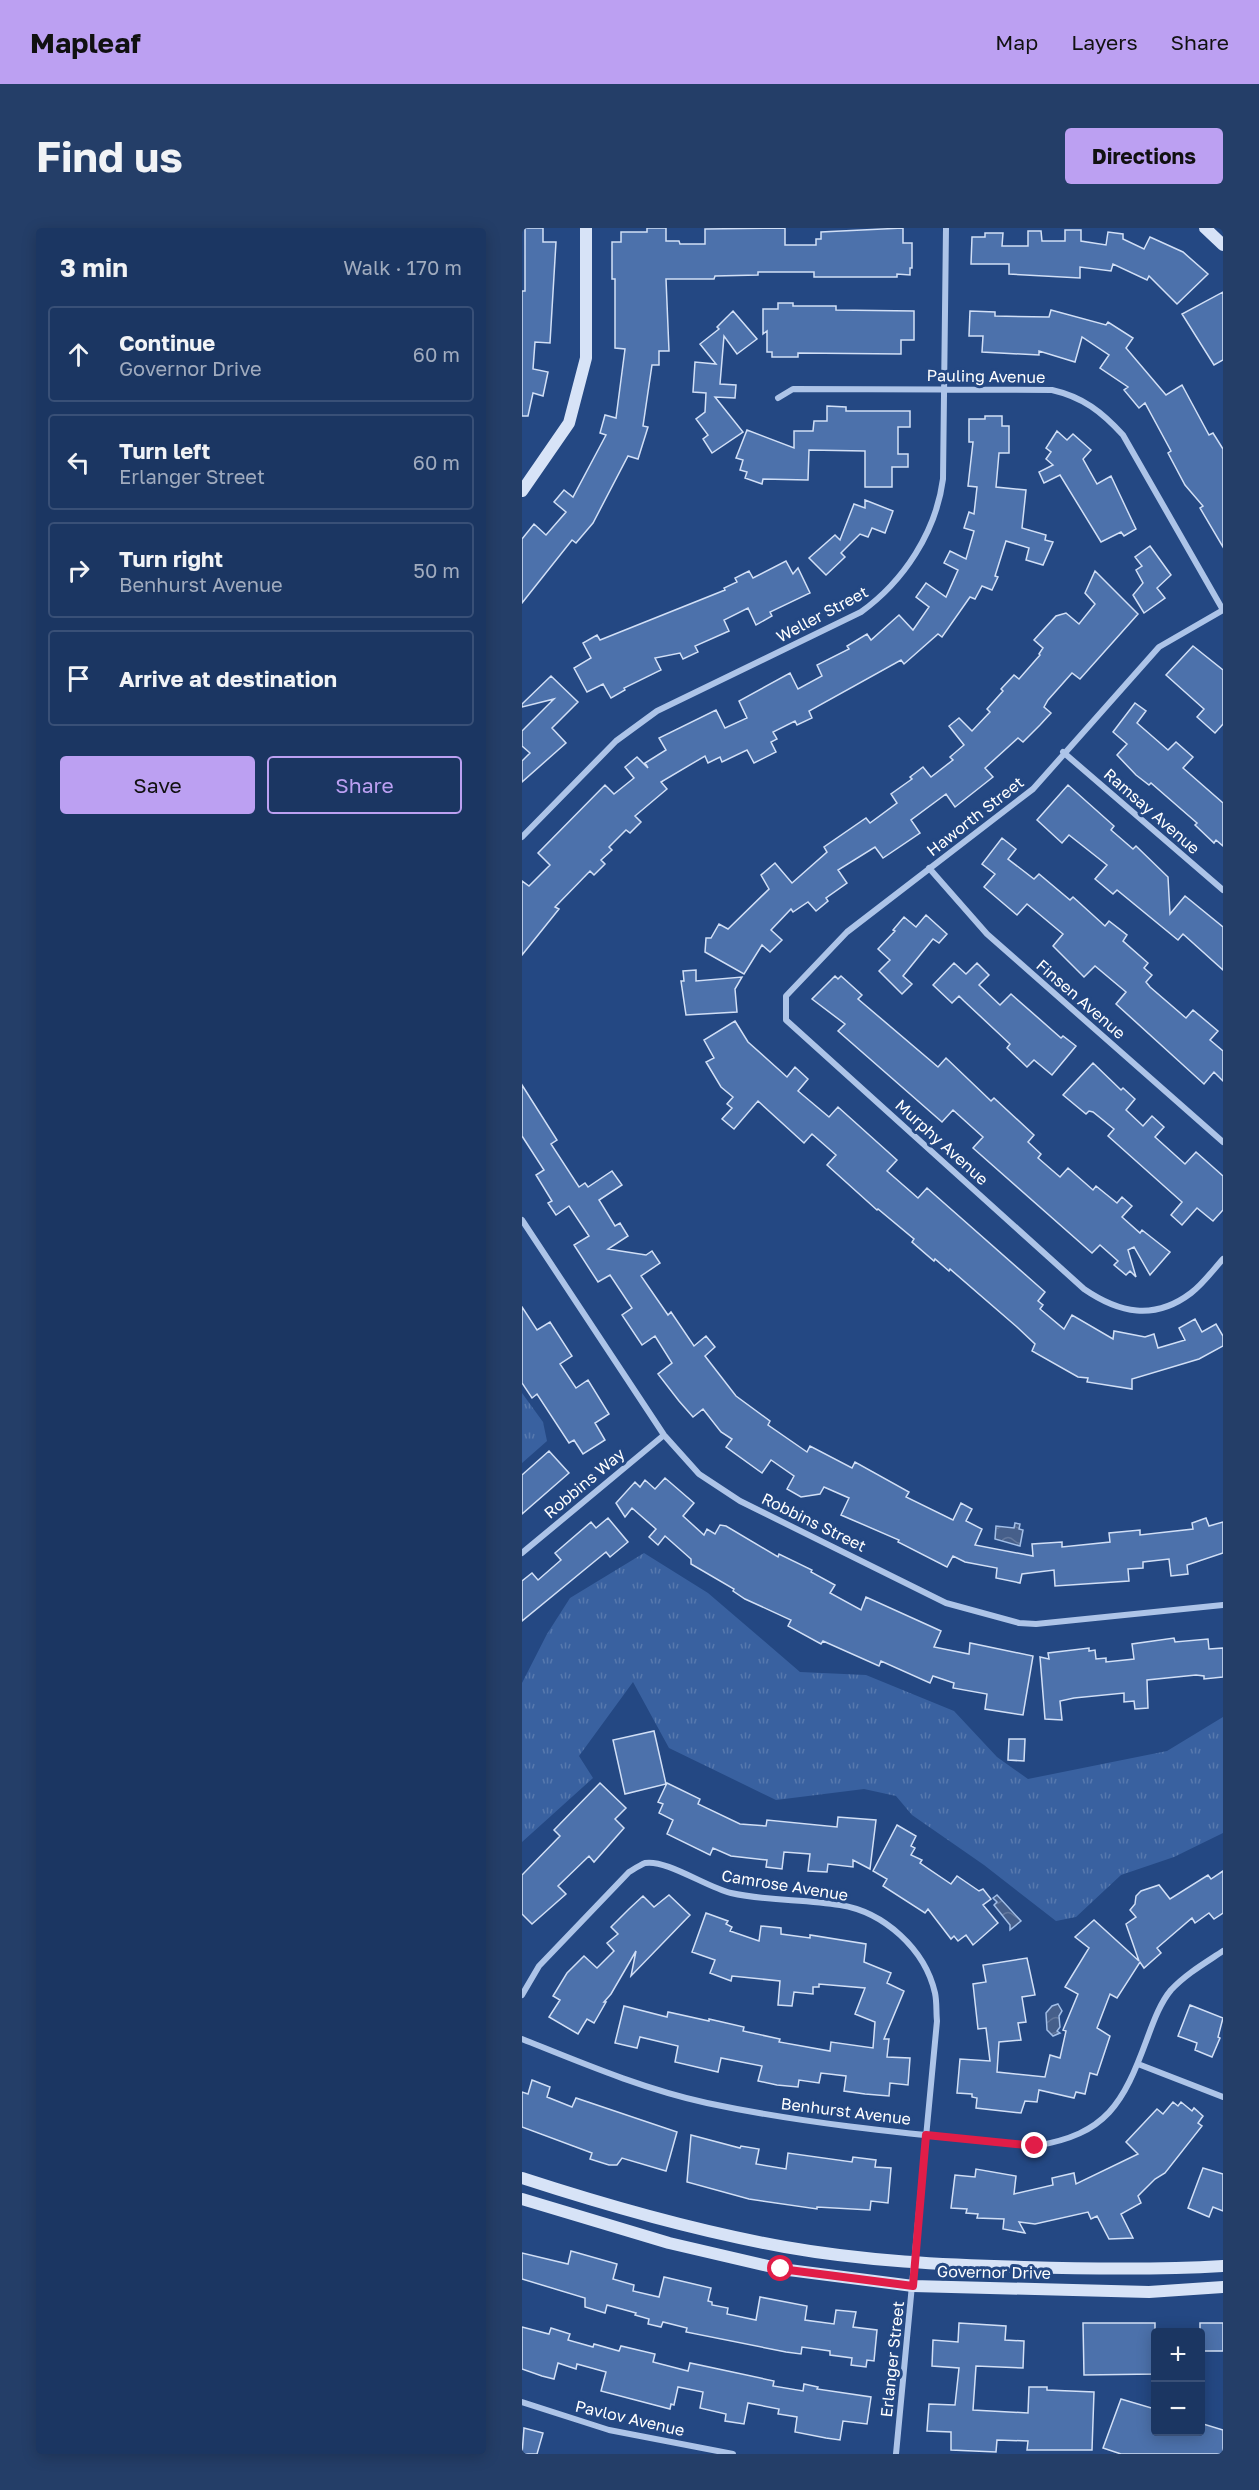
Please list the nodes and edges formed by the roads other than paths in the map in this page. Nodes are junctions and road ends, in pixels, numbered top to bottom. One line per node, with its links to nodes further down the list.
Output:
1 (586, 228): 7 (main road)
2 (946, 228): 5 (street, Weller Street)
3 (1205, 228): 4 (main road)
4 (1223, 245)
5 (942, 389): 6 (street, Pauling Avenue); 8 (street, Pauling Avenue); 10 (street, Weller Street)
6 (778, 398)
7 (522, 491)
8 (1223, 610): 9 (street, Haworth Street)
9 (1063, 752): 11 (street, Haworth Street); 12 (street, Ramsay Avenue)
10 (522, 837)
11 (929, 868): 13 (street, Haworth Street); 14 (street, Finsen Avenue)
12 (1223, 890)
13 (790, 990): 16 (street, Murphy Avenue)
14 (1223, 1142)
15 (522, 1220): 17 (street, Robbins Street)
16 (1223, 1258)
17 (664, 1435): 18 (street, Robbins Way); 19 (street, Robbins Street)
18 (522, 1553)
19 (1223, 1605)
20 (914, 1950): 22 (street, Camrose Avenue); 26 (street, Erlanger Street)
21 (1223, 1952): 24 (street, Benhurst Avenue)
22 (522, 1995)
23 (522, 2039): 26 (street, Benhurst Avenue)
24 (1138, 2064): 25 (street); 26 (street, Benhurst Avenue)
25 (1223, 2097)
26 (926, 2135): 29 (street, Erlanger Street)
27 (522, 2178): 29 (main road, Governor Drive)
28 (522, 2199): 31 (main road, Governor Drive)
29 (915, 2262): 30 (main road, Governor Drive); 31 (street, Erlanger Street)
30 (1223, 2266)
31 (913, 2286): 32 (main road, Governor Drive); 35 (street, Erlanger Street)
32 (1223, 2287)
33 (522, 2402): 34 (street, Pavlov Avenue)
34 (733, 2454)
35 (896, 2454)

